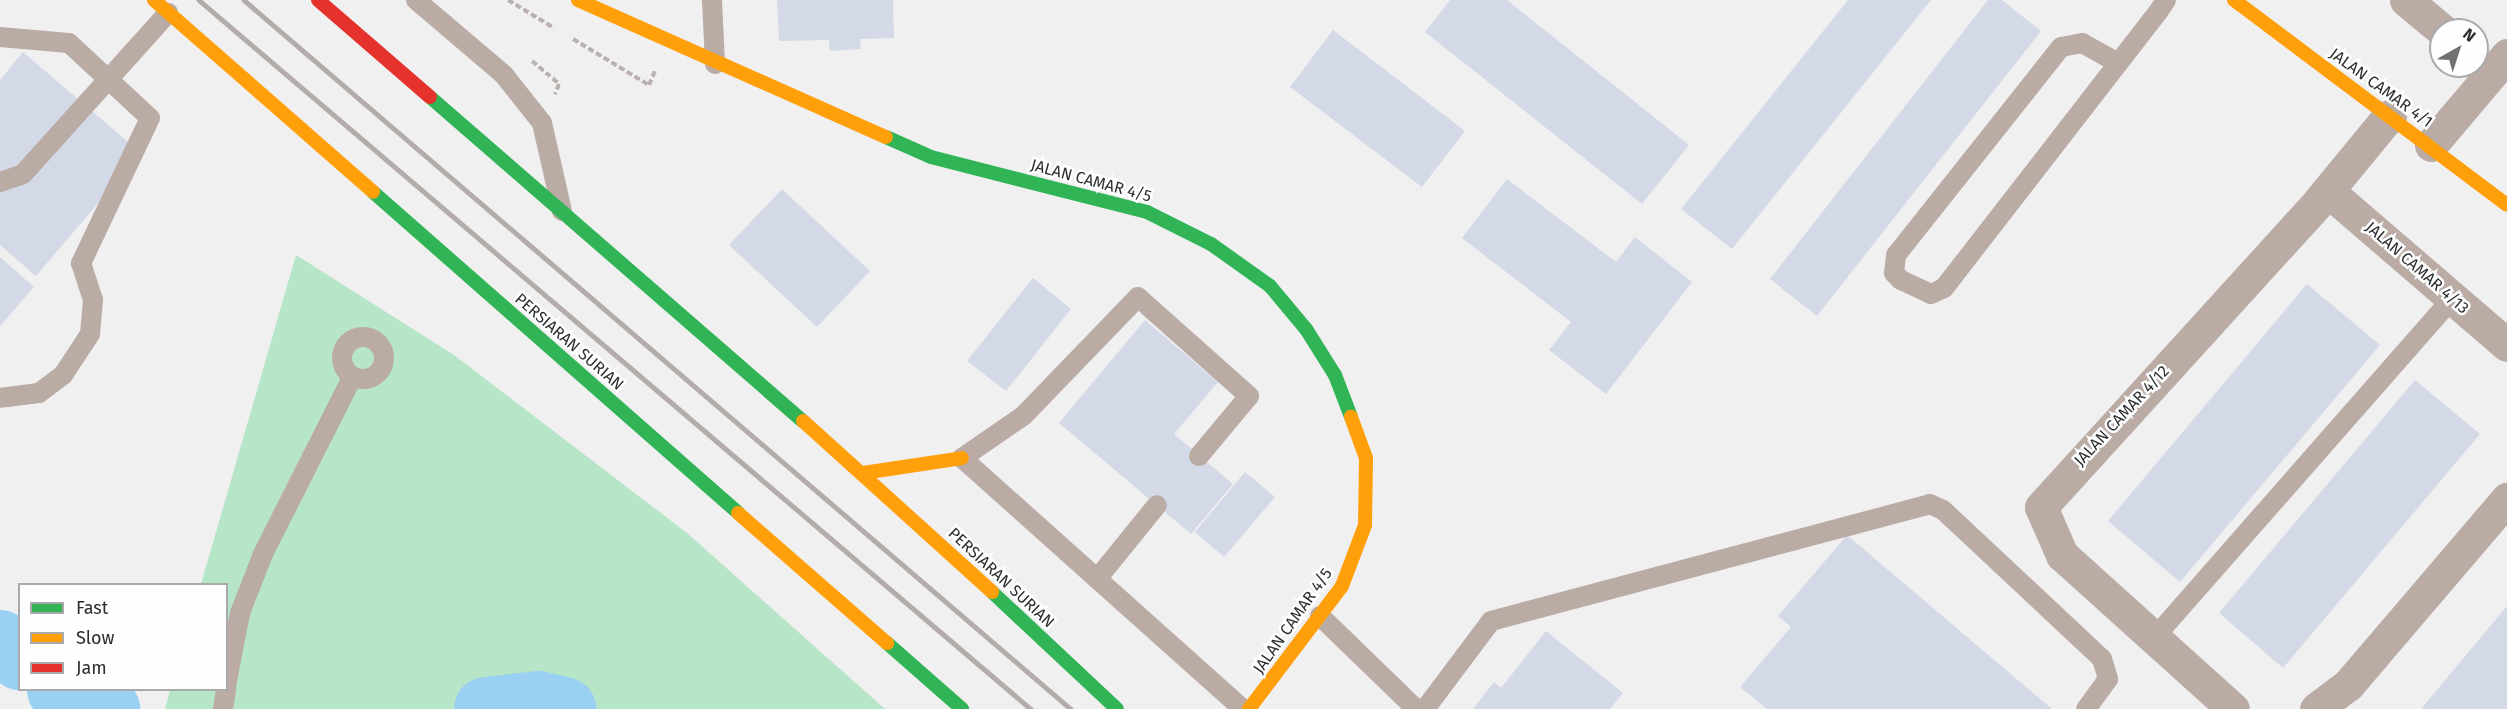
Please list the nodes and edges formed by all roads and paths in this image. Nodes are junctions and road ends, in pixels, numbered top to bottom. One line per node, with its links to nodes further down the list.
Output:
1 (318, 0): 20 (main road, PERSIARAN SURIAN)
2 (416, 0): 20 (lane)
3 (578, 0): 13 (main road, JALAN CAMAR 4/5)
4 (712, 0): 13 (lane)
5 (2166, 0): 12 (lane)
6 (2234, 0): 15 (main road, JALAN CAMAR 4/1)
7 (2406, 0): 9 (street)
8 (161, 6): 14 (lane); 34 (main road, PERSIARAN SURIAN)
9 (2429, 19)
10 (0, 37): 14 (lane)
11 (2492, 61): 16 (street)
12 (2118, 63): 12 (lane)
13 (716, 64): 31 (main road, JALAN CAMAR 4/5)
14 (111, 78): 17 (lane); 24 (lane)
15 (2390, 115): 16 (main road, JALAN CAMAR 4/1); 18 (street, JALAN CAMAR 4/12)
16 (2431, 145): 19 (main road, JALAN CAMAR 4/1)
17 (0, 182)
18 (2328, 191): 21 (street, JALAN CAMAR 4/13); 32 (street, JALAN CAMAR 4/12)
19 (2507, 205)
20 (562, 212): 27 (main road, PERSIARAN SURIAN)
21 (2453, 298): 22 (street, JALAN CAMAR 4/13); 32 (lane)
22 (2507, 345)
23 (353, 376): 33 (lane)
24 (0, 398)
25 (1199, 456): 26 (lane)
26 (962, 458): 27 (main road); 30 (lane)
27 (863, 473): 35 (main road, PERSIARAN SURIAN)
28 (2507, 499): 42 (street)
29 (1157, 505): 30 (lane)
30 (1097, 579): 36 (lane)
31 (1320, 616): 37 (main road, JALAN CAMAR 4/5); 38 (lane)
32 (2154, 638): 41 (street, JALAN CAMAR 4/12)
33 (228, 679)
34 (962, 709)
35 (1118, 709)
36 (1243, 709)
37 (1249, 709)
38 (1416, 709)
39 (1425, 709): 40 (lane)
40 (2086, 709)
41 (2233, 709)
42 (2316, 709)

